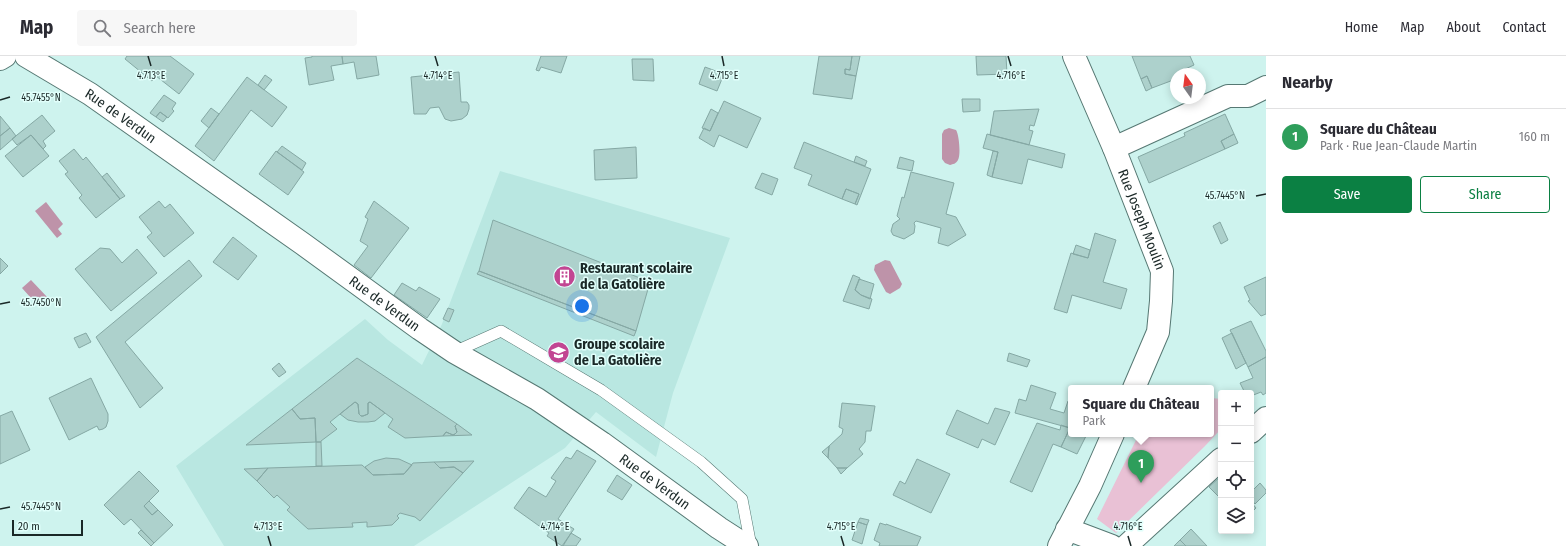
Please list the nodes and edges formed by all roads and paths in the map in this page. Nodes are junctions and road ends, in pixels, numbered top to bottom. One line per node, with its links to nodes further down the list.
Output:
1 (6, 56): 4 (street)
2 (26, 56): 7 (street, Rue de Verdun)
3 (1074, 56): 6 (street, Rue Joseph Moulin)
4 (0, 59)
5 (1266, 87): 6 (street)
6 (1114, 148): 8 (street, Rue Joseph Moulin)
7 (454, 352): 14 (street, Rue de Verdun); 15 (lane)
8 (1135, 385)
9 (1266, 418): 10 (street)
10 (1254, 429)
11 (1112, 437): 13 (street)
12 (1218, 462): 17 (street)
13 (1063, 538): 16 (street)
14 (747, 546)
15 (751, 546)
16 (1112, 546)
17 (1126, 546)

